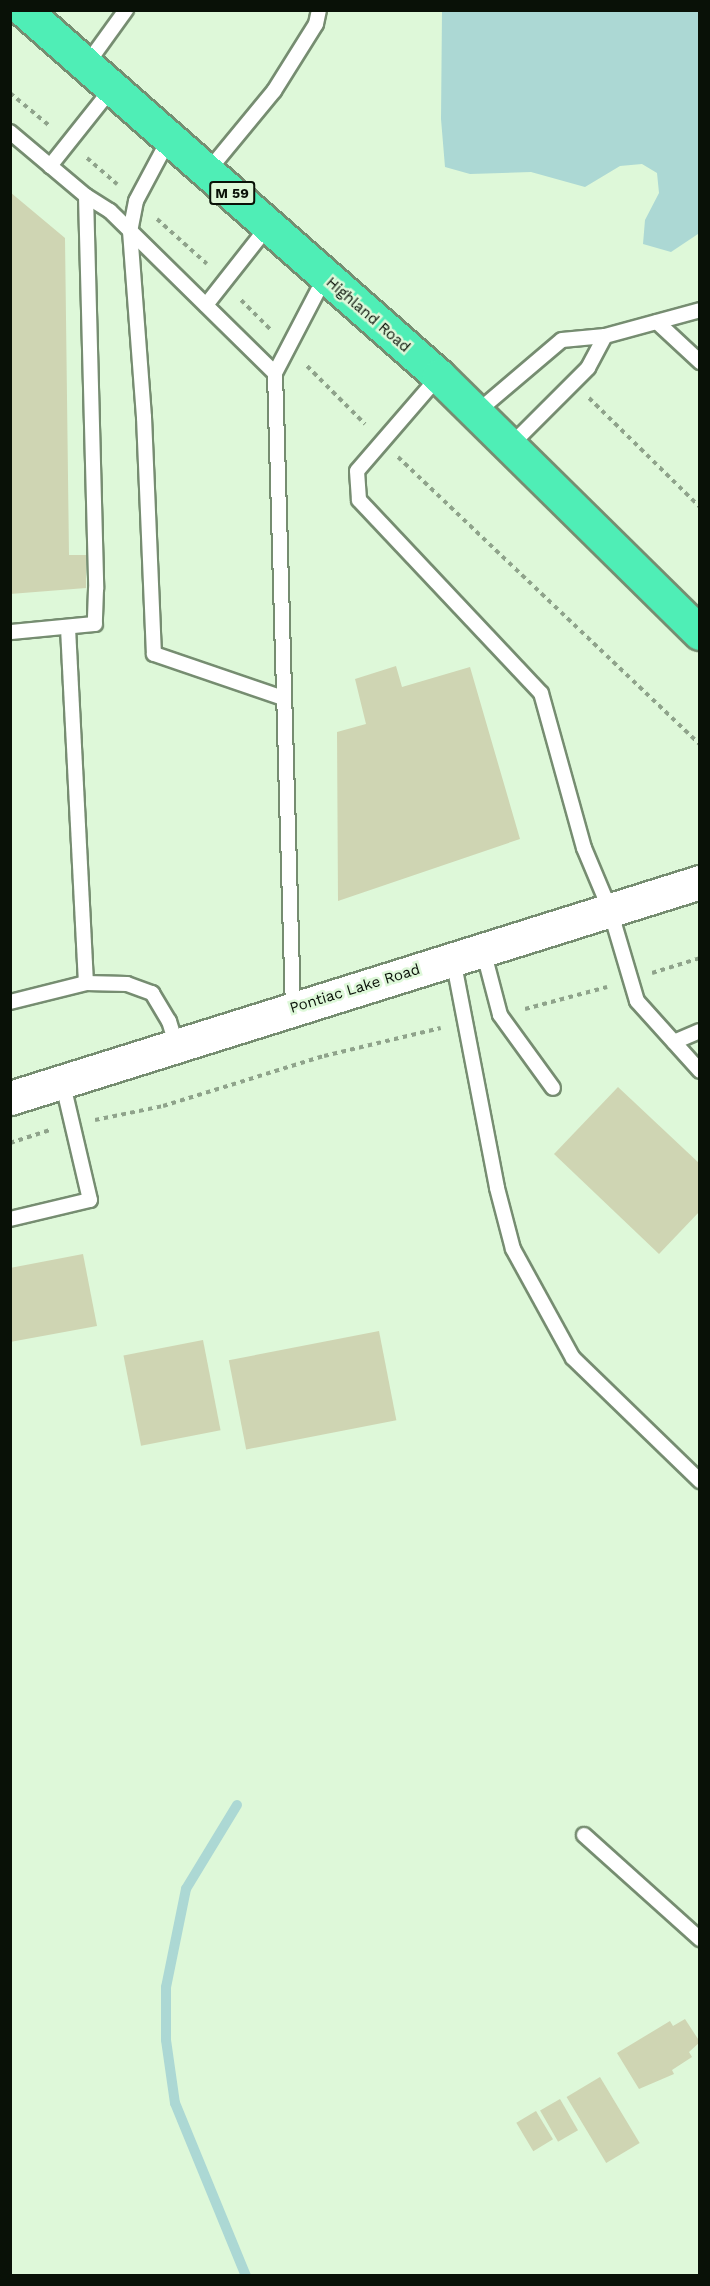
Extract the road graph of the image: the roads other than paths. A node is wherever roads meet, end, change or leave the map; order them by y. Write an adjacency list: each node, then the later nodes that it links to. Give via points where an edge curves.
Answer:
1 (24, 10): 4 (highway, Highland Road / M 59)
2 (126, 10): 4 (lane)
3 (320, 10): 9 (lane, via 316,24 274,91)
4 (87, 64): 5 (highway, Highland Road / M 59)
5 (113, 87): 7 (highway, Highland Road / M 59); 8 (lane)
6 (10, 132): 8 (lane)
7 (170, 137): 9 (highway, Highland Road / M 59); 12 (lane, via 136,201)
8 (50, 166): 10 (lane)
9 (208, 171): 11 (highway, Highland Road / M 59)
10 (86, 196): 12 (lane, via 110,211); 23 (lane, via 95,624)
11 (269, 225): 13 (highway, Highland Road / M 59); 14 (lane)
12 (130, 231): 14 (lane); 26 (lane, via 144,417 153,654)
13 (325, 277): 19 (lane, via 286,345); 20 (highway, Highland Road / M 59)
14 (206, 306): 19 (lane)
15 (699, 310): 16 (lane)
16 (657, 322): 17 (lane); 18 (lane)
17 (604, 336): 21 (lane, via 562,340); 22 (lane, via 588,368)
18 (699, 362)
19 (275, 373): 26 (lane)
20 (439, 376): 21 (highway, Highland Road / M 59); 28 (lane, via 357,471 359,500 541,693 584,848)
21 (477, 413): 22 (highway, Highland Road / M 59)
22 (510, 446): 25 (highway, Highland Road / M 59)
23 (68, 628): 24 (lane); 30 (lane)
24 (10, 632)
25 (699, 633)
26 (283, 698): 32 (lane)
27 (699, 882): 28 (street, Pontiac Lake Road)
28 (610, 910): 29 (street, Pontiac Lake Road); 34 (lane, via 637,1001)
29 (468, 955): 32 (street, Pontiac Lake Road); 38 (lane, via 500,1015); 41 (lane, via 467,1023 497,1188 513,1249 573,1358)
30 (86, 983): 31 (lane); 35 (lane, via 127,984 152,993 169,1022)
31 (10, 1002)
32 (293, 1009): 35 (street, Pontiac Lake Road)
33 (699, 1031): 34 (lane)
34 (674, 1042): 36 (lane)
35 (176, 1044): 37 (street, Pontiac Lake Road)
36 (699, 1071)
37 (62, 1080): 39 (street, Pontiac Lake Road); 40 (lane, via 90,1200)
38 (553, 1088)
39 (10, 1098)
40 (10, 1219)
41 (699, 1481)
42 (584, 1835): 43 (lane)
43 (699, 1939)

